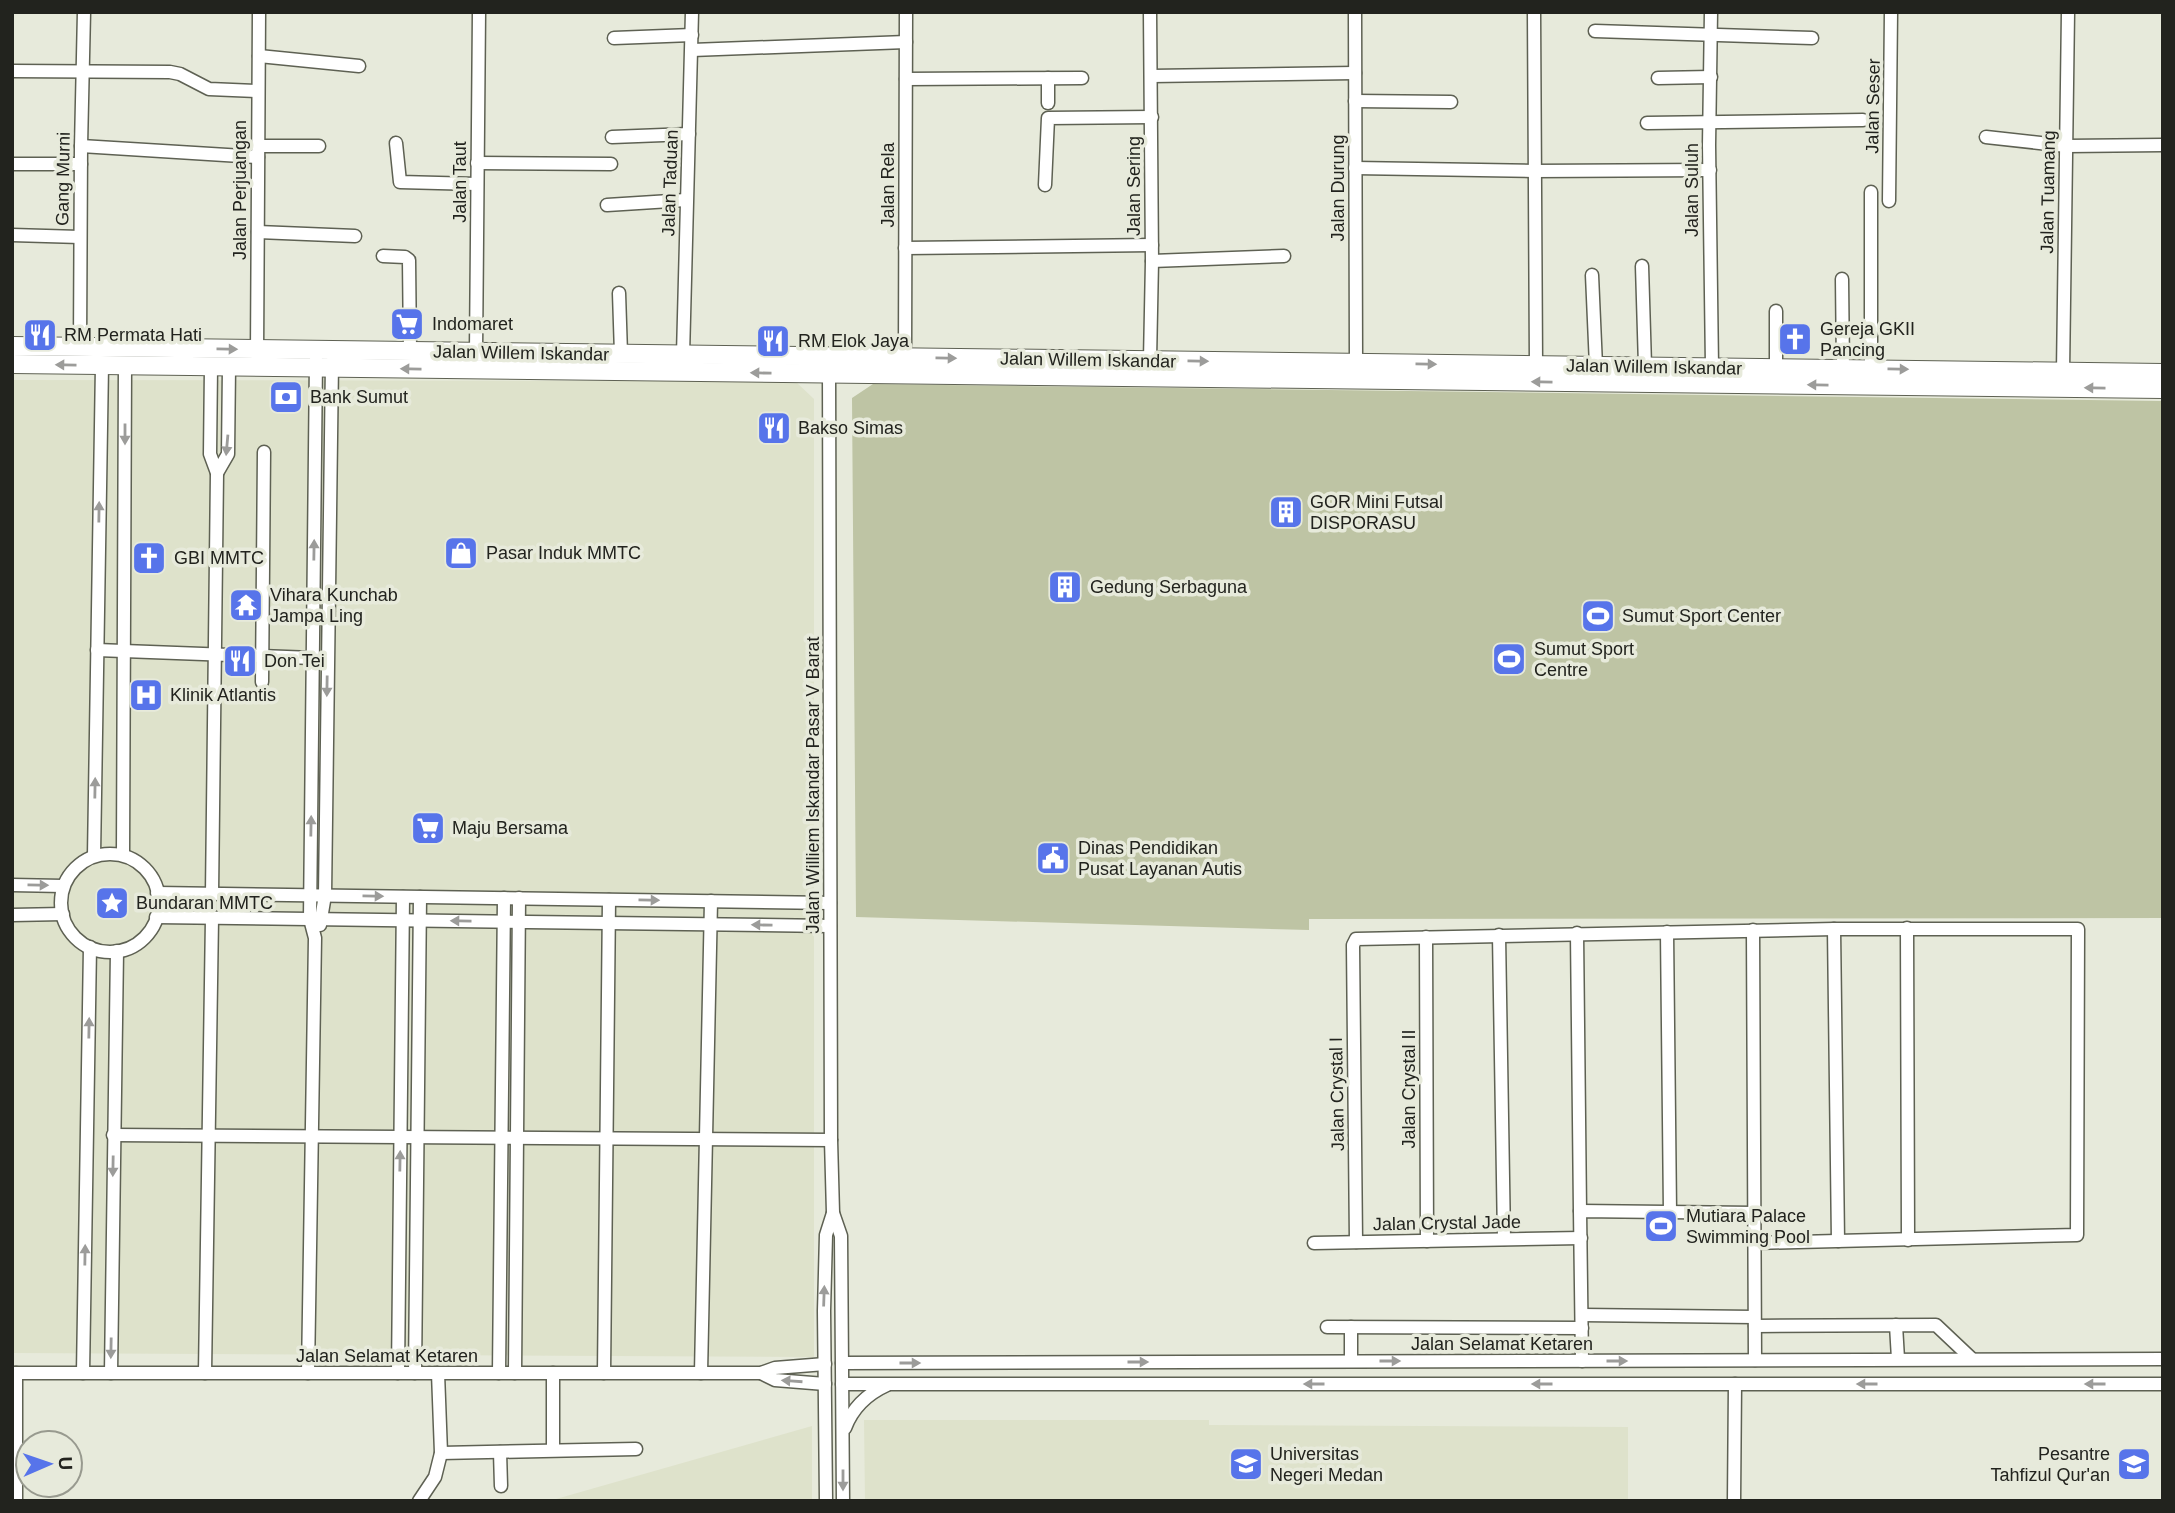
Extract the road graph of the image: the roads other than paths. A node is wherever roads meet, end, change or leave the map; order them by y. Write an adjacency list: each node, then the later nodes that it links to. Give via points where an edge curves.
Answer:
1 (84, 12): 21 (street, Gang Murni)
2 (259, 12): 19 (street, Jalan Perjuangan)
3 (479, 12): 47 (street, Jalan Taut)
4 (692, 12): 13 (street, Jalan Taduan)
5 (906, 12): 17 (street, Jalan Rela)
6 (1150, 12): 24 (street, Jalan Sering)
7 (1355, 12): 23 (street, Jalan Durung)
8 (1534, 12): 53 (street)
9 (1711, 12): 14 (street, Jalan Suluh)
10 (1891, 12): 58 (street, Jalan Seser)
11 (2068, 12): 45 (street, Jalan Tuamang)
12 (1595, 32): 14 (street)
13 (692, 35): 15 (street); 18 (street, Jalan Taduan)
14 (1711, 35): 16 (street); 25 (street, Jalan Suluh)
15 (614, 38)
16 (1812, 38)
17 (906, 42): 18 (street); 29 (street, Jalan Rela)
18 (692, 50): 38 (street, Jalan Taduan)
19 (259, 56): 20 (street); 30 (street, Jalan Perjuangan)
20 (359, 66)
21 (83, 70): 22 (street); 30 (street, via 170,72 209,89); 43 (street, Gang Murni)
22 (12, 71)
23 (1355, 74): 24 (street); 31 (street, Jalan Durung)
24 (1151, 76): 34 (street, Jalan Sering)
25 (1711, 77): 28 (street); 36 (street, Jalan Suluh)
26 (1048, 78): 27 (street); 29 (street); 33 (street)
27 (1082, 78)
28 (1658, 78)
29 (906, 79): 65 (street, Jalan Rela)
30 (258, 91): 46 (street, Jalan Perjuangan)
31 (1355, 101): 32 (street); 51 (street, Jalan Durung)
32 (1451, 102)
33 (1048, 103)
34 (1152, 117): 55 (street, via 1048,118); 64 (street, Jalan Sering)
35 (1863, 120): 36 (street)
36 (1710, 121): 37 (street); 52 (street, Jalan Suluh)
37 (1647, 123)
38 (689, 134): 39 (street); 57 (street, Jalan Taduan)
39 (612, 136)
40 (1986, 137): 45 (street)
41 (396, 143): 54 (street, via 402,183)
42 (2163, 145): 45 (street)
43 (81, 146): 46 (street); 49 (street, Gang Murni)
44 (319, 146): 46 (street)
45 (2067, 146): 98 (street, Jalan Tuamang)
46 (258, 151): 60 (street, Jalan Perjuangan)
47 (477, 163): 50 (street); 54 (street, Jalan Taut)
48 (12, 164): 49 (street)
49 (81, 164): 63 (street, Gang Murni)
50 (611, 164)
51 (1355, 168): 53 (street); 84 (street, Jalan Durung)
52 (1710, 170): 53 (street); 93 (street, Jalan Suluh)
53 (1534, 171): 88 (street)
54 (477, 184): 77 (street, Jalan Taut)
55 (1045, 185)
56 (1871, 192): 96 (street)
57 (686, 200): 59 (street); 79 (street, Jalan Taduan)
58 (1888, 201)
59 (607, 205)
60 (258, 232): 62 (street); 81 (street, Jalan Perjuangan)
61 (12, 234): 63 (street)
62 (355, 236)
63 (80, 237): 75 (street, Gang Murni)
64 (1152, 245): 65 (street); 68 (street, Jalan Sering)
65 (905, 248): 80 (street, Jalan Rela)
66 (383, 256): 76 (street, via 409,260)
67 (1284, 256): 68 (street)
68 (1152, 261): 83 (street, Jalan Sering)
69 (1643, 266): 91 (street)
70 (1592, 275): 90 (street)
71 (1842, 279): 95 (street)
72 (619, 293): 78 (street)
73 (1776, 311): 94 (street)
74 (12, 346): 75 (highway, Jalan Willem Iskandar)
75 (80, 347): 81 (highway, Jalan Willem Iskandar, one-way to 81)
76 (410, 351): 77 (highway, Jalan Willem Iskandar); 82 (highway, Jalan Willem Iskandar)
77 (477, 352): 78 (highway, Jalan Willem Iskandar)
78 (621, 354): 79 (highway, Jalan Willem Iskandar)
79 (683, 355): 87 (highway, Jalan Willem Iskandar)
80 (905, 357): 83 (highway, Jalan Willem Iskandar, one-way to 83); 87 (highway, Jalan Willem Iskandar)
81 (257, 358): 82 (highway, Jalan Willem Iskandar); 92 (highway, Jalan Willem Iskandar)
82 (324, 359): 87 (highway, Jalan Willem Iskandar, one-way to 82); 102 (street); 103 (street)
83 (1150, 360): 97 (highway, Jalan Willem Iskandar, one-way to 97)
84 (1356, 363): 88 (highway, Jalan Willem Iskandar, one-way to 88); 97 (highway, Jalan Willem Iskandar)
85 (12, 364): 86 (highway, Jalan Willem Iskandar, one-way to 85)
86 (102, 365): 89 (highway, Jalan Willem Iskandar); 104 (street, one-way to 86)
87 (829, 365): 97 (highway, Jalan Willem Iskandar); 126 (street, Jalan Williem Iskandar Pasar V Barat)
88 (1536, 365): 90 (highway, Jalan Willem Iskandar)
89 (125, 366): 92 (highway, Jalan Willem Iskandar); 105 (street, one-way to 105)
90 (1596, 366): 91 (highway, Jalan Willem Iskandar)
91 (1645, 366): 93 (highway, Jalan Willem Iskandar)
92 (220, 367): 108 (street, via 228,454 217,472)
93 (1712, 367): 94 (highway, Jalan Willem Iskandar)
94 (1776, 368): 95 (highway, Jalan Willem Iskandar)
95 (1843, 369): 96 (highway, Jalan Willem Iskandar)
96 (1871, 369): 98 (highway, Jalan Willem Iskandar, one-way to 98)
97 (1312, 371): 100 (highway, Jalan Willem Iskandar, one-way to 97)
98 (2063, 372): 99 (highway, Jalan Willem Iskandar)
99 (2163, 373)
100 (2163, 389)
101 (264, 452): 109 (street)
102 (330, 462): 103 (street); 119 (street, one-way to 119)
103 (315, 463): 110 (street, one-way to 103)
104 (99, 541): 105 (street); 106 (street)
105 (124, 541): 107 (street)
106 (97, 650): 107 (street); 113 (street, one-way to 106)
107 (124, 651): 108 (street); 112 (street)
108 (215, 655): 109 (street); 117 (street)
109 (263, 658): 110 (street); 111 (street)
110 (313, 658): 118 (street, one-way to 110)
111 (262, 682)
112 (123, 855): 113 (street); 116 (street, via 145,869)
113 (94, 856): 115 (street, via 75,869)
114 (12, 885): 115 (street, one-way to 115)
115 (63, 886): 127 (street)
116 (157, 893): 117 (street); 129 (street)
117 (212, 894): 118 (street)
118 (310, 895): 119 (street); 131 (street)
119 (324, 895): 120 (street, one-way to 120); 131 (street)
120 (403, 897): 121 (street); 132 (street)
121 (420, 897): 122 (street); 133 (street)
122 (504, 898): 123 (street); 134 (street)
123 (519, 898): 124 (street); 135 (street)
124 (609, 900): 125 (street, one-way to 125); 136 (street)
125 (711, 901): 126 (street); 137 (street)
126 (830, 903): 138 (street, Jalan Williem Iskandar Pasar V Barat)
127 (63, 914): 128 (street); 146 (street, via 73,934)
128 (12, 915)
129 (156, 917): 130 (street); 147 (street, via 143,939)
130 (212, 918): 131 (street); 157 (street)
131 (316, 919): 132 (street); 158 (street)
132 (402, 920): 133 (street); 148 (street)
133 (420, 920): 134 (street, one-way to 133); 149 (street)
134 (503, 922): 135 (street); 161 (street)
135 (519, 922): 136 (street); 162 (street)
136 (608, 923): 137 (street); 163 (street)
137 (710, 924): 138 (street, one-way to 137); 164 (street)
138 (830, 926): 165 (street, Jalan Williem Iskandar Pasar V Barat)
139 (1907, 928): 140 (street); 176 (street); 176 (street, via 2078,931 2078,1234)
140 (1834, 929): 141 (street); 178 (street)
141 (1753, 930): 142 (street); 171 (street)
142 (1667, 932): 143 (street); 169 (street)
143 (1577, 933): 144 (street); 168 (street)
144 (1499, 935): 145 (street); 175 (street)
145 (1426, 937): 177 (street, Jalan Crystal II); 179 (street, Jalan Crystal I, via 1360,938 1353,945)
146 (90, 947): 147 (street); 203 (street, one-way to 146)
147 (117, 951): 156 (street)
148 (402, 974): 149 (street); 150 (street)
149 (419, 974): 151 (street)
150 (402, 1018): 151 (street); 152 (street)
151 (419, 1018): 153 (street)
152 (401, 1052): 153 (street); 154 (street)
153 (419, 1052): 155 (street)
154 (401, 1084): 155 (street); 159 (street)
155 (418, 1084): 160 (street)
156 (113, 1135): 157 (street); 204 (street, one-way to 204)
157 (208, 1135): 158 (street); 205 (street)
158 (312, 1136): 159 (street); 206 (street)
159 (400, 1137): 160 (street); 166 (street, one-way to 159)
160 (418, 1137): 161 (street); 167 (street)
161 (501, 1137): 162 (street); 210 (street)
162 (517, 1138): 163 (street); 211 (street)
163 (606, 1138): 164 (street); 213 (street)
164 (706, 1139): 165 (street); 215 (street)
165 (831, 1140): 170 (street, Jalan Williem Iskandar Pasar V Barat)
166 (400, 1194): 167 (street); 172 (street)
167 (417, 1194): 173 (street)
168 (1580, 1211): 169 (street); 174 (street)
169 (1670, 1212): 171 (street)
170 (833, 1213): 199 (street, Jalan Williem Iskandar Pasar V Barat, via 841,1236); 201 (street, Jalan Williem Iskandar Pasar V Barat, one-way to 170, via 826,1235)
171 (1754, 1213): 181 (street)
172 (399, 1227): 173 (street); 182 (street)
173 (417, 1227): 183 (street)
174 (1581, 1238): 175 (street, Jalan Crystal Jade); 186 (street)
175 (1504, 1240): 177 (street, Jalan Crystal Jade)
176 (1908, 1240): 178 (street)
177 (1427, 1241): 179 (street, Jalan Crystal Jade)
178 (1838, 1241): 181 (street)
179 (1356, 1242): 180 (street, Jalan Crystal Jade)
180 (1314, 1243)
181 (1754, 1243): 187 (street)
182 (399, 1262): 183 (street); 184 (street)
183 (416, 1262): 185 (street)
184 (399, 1303): 185 (street); 207 (street)
185 (416, 1303): 208 (street)
186 (1582, 1322): 187 (street); 190 (street); 197 (street)
187 (1755, 1322): 188 (street); 195 (street)
188 (1896, 1325): 191 (street); 192 (street, via 1937,1325)
189 (1327, 1327): 190 (street)
190 (1351, 1327): 198 (street)
191 (1898, 1359): 192 (street, Jalan Selamat Ketaren); 195 (street, Jalan Selamat Ketaren)
192 (1972, 1359): 193 (street, Jalan Selamat Ketaren)
193 (2032, 1359): 194 (street, Jalan Selamat Ketaren); 222 (street)
194 (2163, 1359)
195 (1755, 1360): 197 (street, Jalan Selamat Ketaren, one-way to 195)
196 (1416, 1361): 197 (street, Jalan Selamat Ketaren); 198 (street, Jalan Selamat Ketaren, one-way to 196); 220 (street)
197 (1582, 1361)
198 (1351, 1362): 200 (street, Jalan Selamat Ketaren, one-way to 198)
199 (842, 1363): 200 (street, Jalan Selamat Ketaren, one-way to 200); 217 (street, Jalan Williem Iskandar Pasar V Barat)
200 (1055, 1363): 219 (street)
201 (825, 1364): 214 (street, Jalan Selamat Ketaren); 216 (street, Jalan Williem Iskandar Pasar V Barat)
202 (14, 1373): 203 (street, Jalan Selamat Ketaren); 230 (street)
203 (83, 1373): 204 (street, Jalan Selamat Ketaren)
204 (111, 1373): 205 (street, Jalan Selamat Ketaren)
205 (205, 1373): 206 (street, Jalan Selamat Ketaren)
206 (308, 1373): 207 (street, Jalan Selamat Ketaren)
207 (398, 1373): 208 (street, Jalan Selamat Ketaren)
208 (415, 1373): 209 (street, Jalan Selamat Ketaren)
209 (438, 1373): 210 (street, Jalan Selamat Ketaren); 228 (street)
210 (499, 1373): 211 (street, Jalan Selamat Ketaren)
211 (515, 1373): 212 (street, Jalan Selamat Ketaren)
212 (553, 1373): 213 (street, Jalan Selamat Ketaren); 226 (street)
213 (604, 1373): 215 (street, Jalan Selamat Ketaren)
214 (761, 1373): 215 (street, Jalan Selamat Ketaren); 216 (street, Jalan Selamat Ketaren, one-way to 214, via 775,1380)
215 (701, 1374)
216 (825, 1384): 232 (street, Jalan Williem Iskandar Pasar V Barat)
217 (842, 1384): 218 (street); 224 (street, Jalan Williem Iskandar Pasar V Barat)
218 (891, 1384): 219 (street); 224 (street, via 866,1397)
219 (1056, 1384): 220 (street, one-way to 219)
220 (1415, 1384): 221 (street, one-way to 220)
221 (1735, 1384): 222 (street, one-way to 221); 234 (street)
222 (2032, 1384): 223 (street, one-way to 222)
223 (2163, 1384)
224 (843, 1433): 233 (street, Jalan Williem Iskandar Pasar V Barat, one-way to 233)
225 (636, 1449): 226 (street)
226 (553, 1450): 227 (street)
227 (500, 1452): 228 (street); 229 (street)
228 (441, 1453): 231 (street, via 435,1477)
229 (501, 1486)
230 (16, 1501)
231 (419, 1501)
232 (826, 1501)
233 (843, 1501)
234 (1734, 1501)

